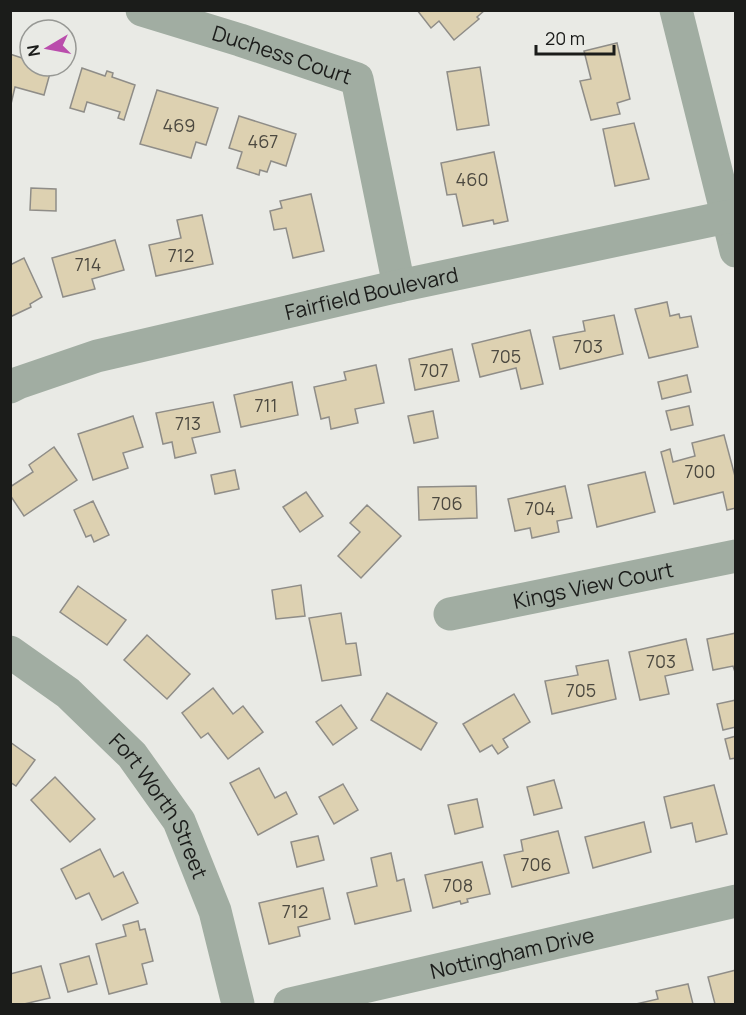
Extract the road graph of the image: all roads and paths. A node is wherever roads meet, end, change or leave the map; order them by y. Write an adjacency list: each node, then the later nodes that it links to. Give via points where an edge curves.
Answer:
1 (142, 10): 5 (street, Duchess Court, via 357,79)
2 (676, 10): 3 (street)
3 (731, 216): 4 (street); 5 (street, Fairfield Boulevard)
4 (735, 251)
5 (399, 286): 6 (street, Fairfield Boulevard, via 97,356)
6 (10, 387)
7 (735, 555): 8 (street, Kings View Court)
8 (450, 614)
9 (10, 651): 11 (street, Fort Worth Street, via 68,693 132,755 179,821 215,911)
10 (735, 901): 12 (street, Nottingham Drive)
11 (238, 1005)
12 (290, 1005)

